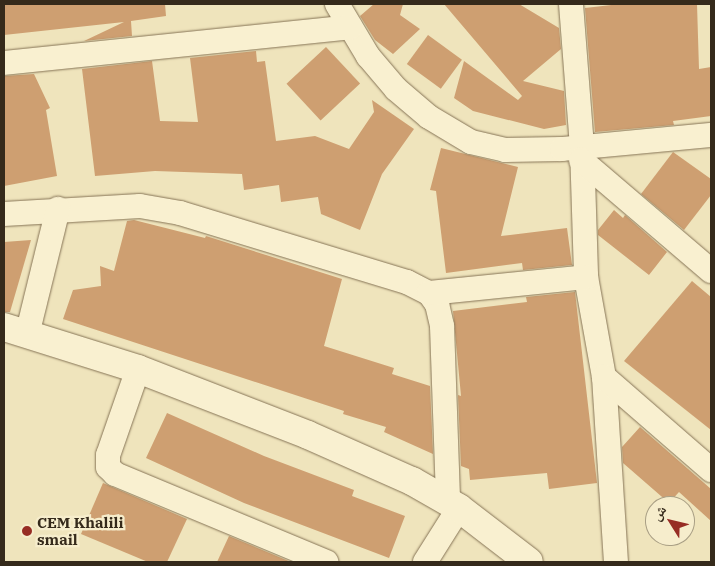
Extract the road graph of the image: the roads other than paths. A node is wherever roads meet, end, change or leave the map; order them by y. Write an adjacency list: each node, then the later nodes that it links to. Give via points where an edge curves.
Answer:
1 (337, 4): 3 (street)
2 (571, 4): 6 (street)
3 (350, 27): 4 (street); 6 (street, via 368,56 396,89 429,116 471,142 505,150)
4 (4, 63)
5 (711, 135): 6 (street)
6 (582, 154): 9 (street); 10 (street)
7 (58, 210): 8 (street); 11 (street, via 140,206 180,213 407,282); 12 (street)
8 (4, 214)
9 (711, 271)
10 (586, 278): 11 (street); 14 (street)
11 (429, 293): 16 (street, via 437,304 442,326)
12 (16, 331): 13 (main road)
13 (138, 369): 16 (main road, via 308,435); 17 (street, via 108,455 108,467 115,474)
14 (604, 377): 15 (street); 20 (street)
15 (711, 470)
16 (453, 504): 18 (street); 19 (main road)
17 (326, 562)
18 (425, 562)
19 (529, 562)
20 (616, 562)

